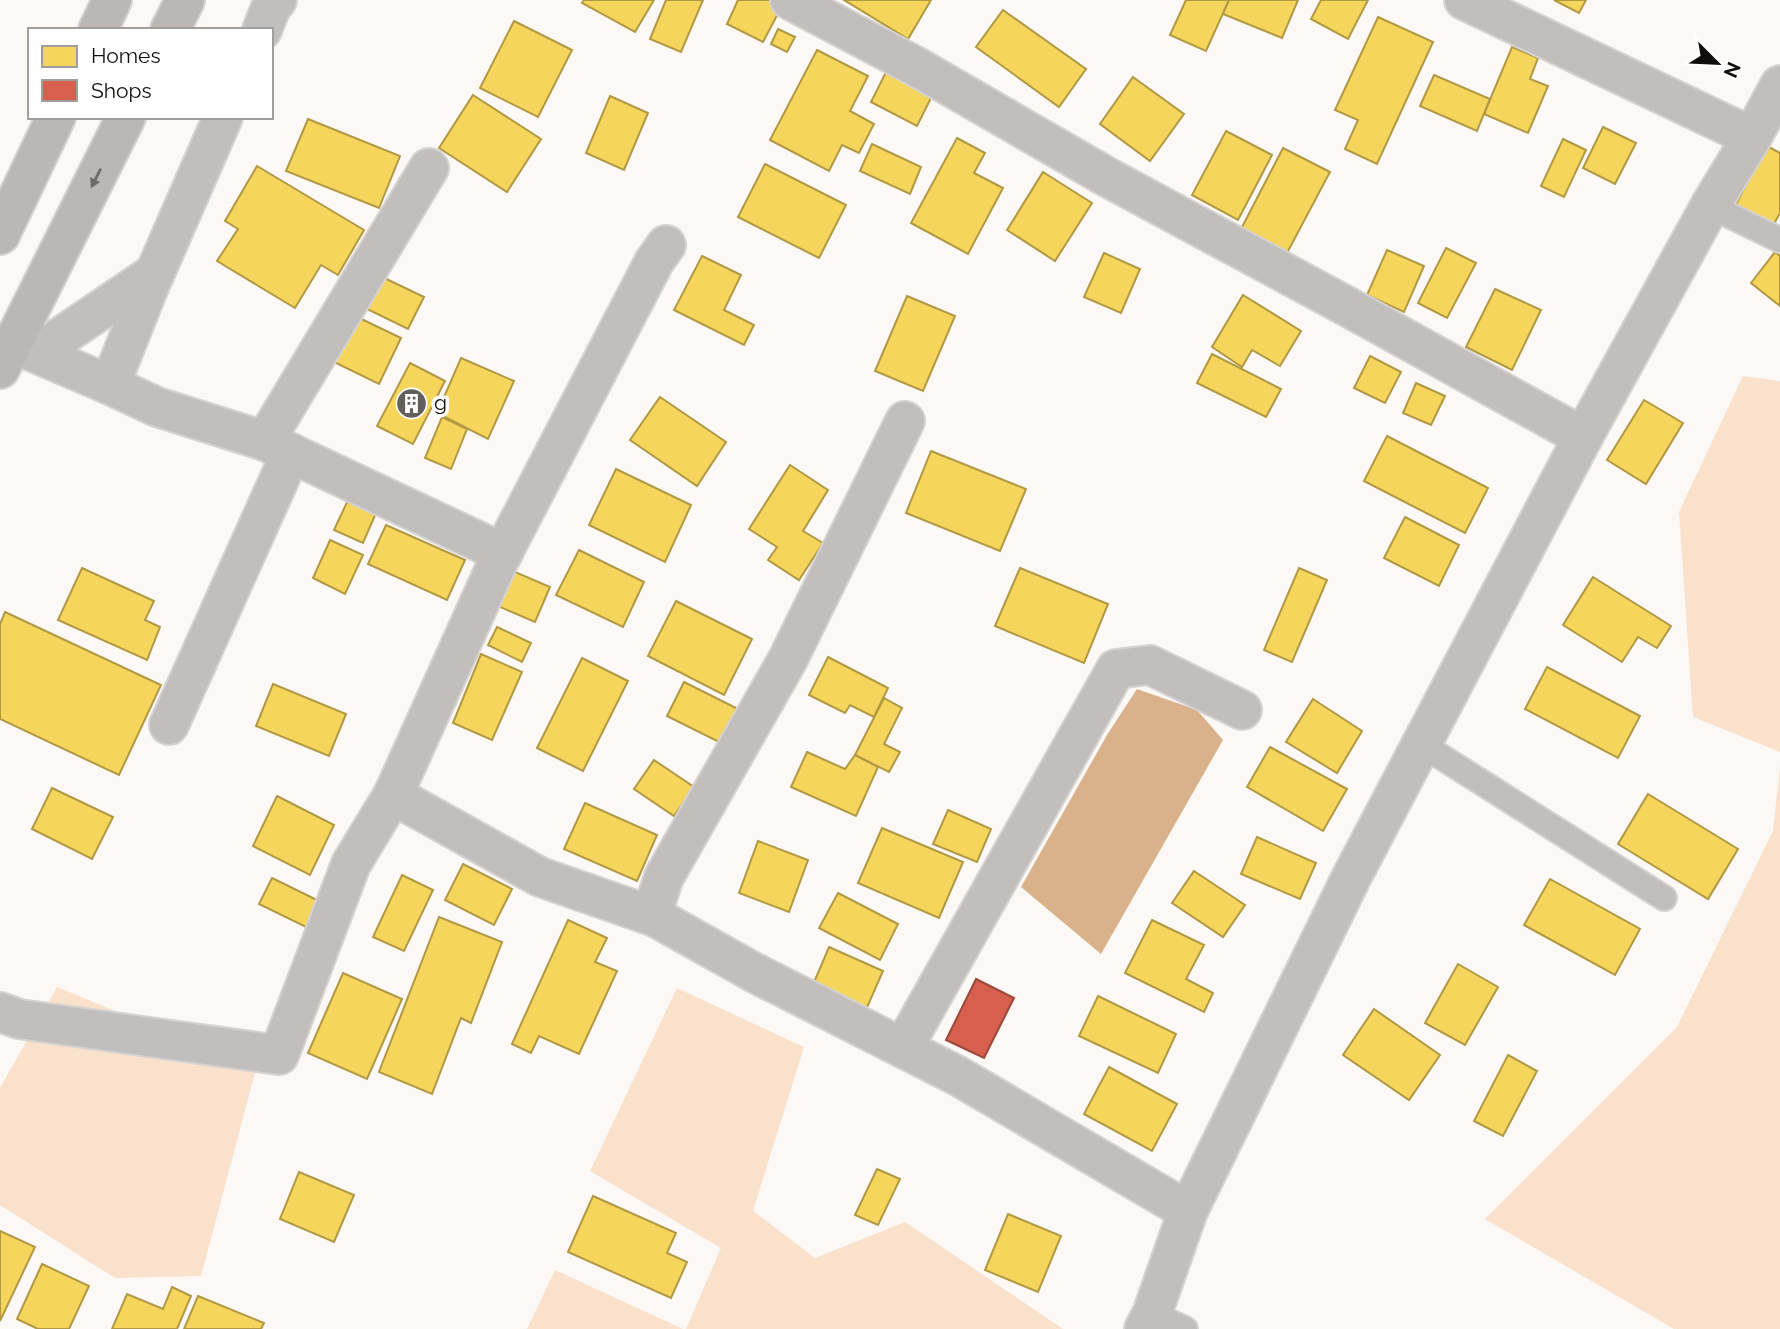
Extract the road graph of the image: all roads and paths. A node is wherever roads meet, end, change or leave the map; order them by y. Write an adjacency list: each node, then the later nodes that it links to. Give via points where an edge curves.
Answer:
1 (112, 0): 6 (main road)
2 (185, 0): 7 (main road)
3 (277, 0): 8 (street)
4 (790, 0): 23 (street)
5 (1464, 0): 13 (street)
6 (99, 28)
7 (171, 28)
8 (263, 28)
9 (1780, 85): 13 (street)
10 (55, 119): 16 (main road)
11 (125, 119): 20 (main road, one-way to 20)
12 (222, 119): 19 (street)
13 (1752, 138): 15 (street)
14 (429, 168): 24 (street)
15 (1710, 206): 17 (lane); 23 (street)
16 (0, 235)
17 (1780, 240)
18 (666, 245): 25 (street)
19 (155, 273): 20 (street); 21 (street)
20 (17, 355): 21 (street)
21 (110, 385): 24 (street, via 157,407)
22 (905, 421): 31 (street, via 788,659 664,877)
23 (1583, 437): 28 (street)
24 (278, 447): 25 (street); 27 (street)
25 (503, 553): 29 (street)
26 (1242, 710): 33 (street, via 1150,665 1116,669)
27 (169, 724)
28 (1421, 744): 30 (lane); 34 (street)
29 (393, 795): 31 (street, via 540,877); 32 (street, via 351,864 279,1055 19,1019)
30 (1664, 898)
31 (655, 917): 33 (street)
32 (0, 1012)
33 (903, 1048): 34 (street)
34 (1188, 1211): 35 (street)
35 (1160, 1324)

